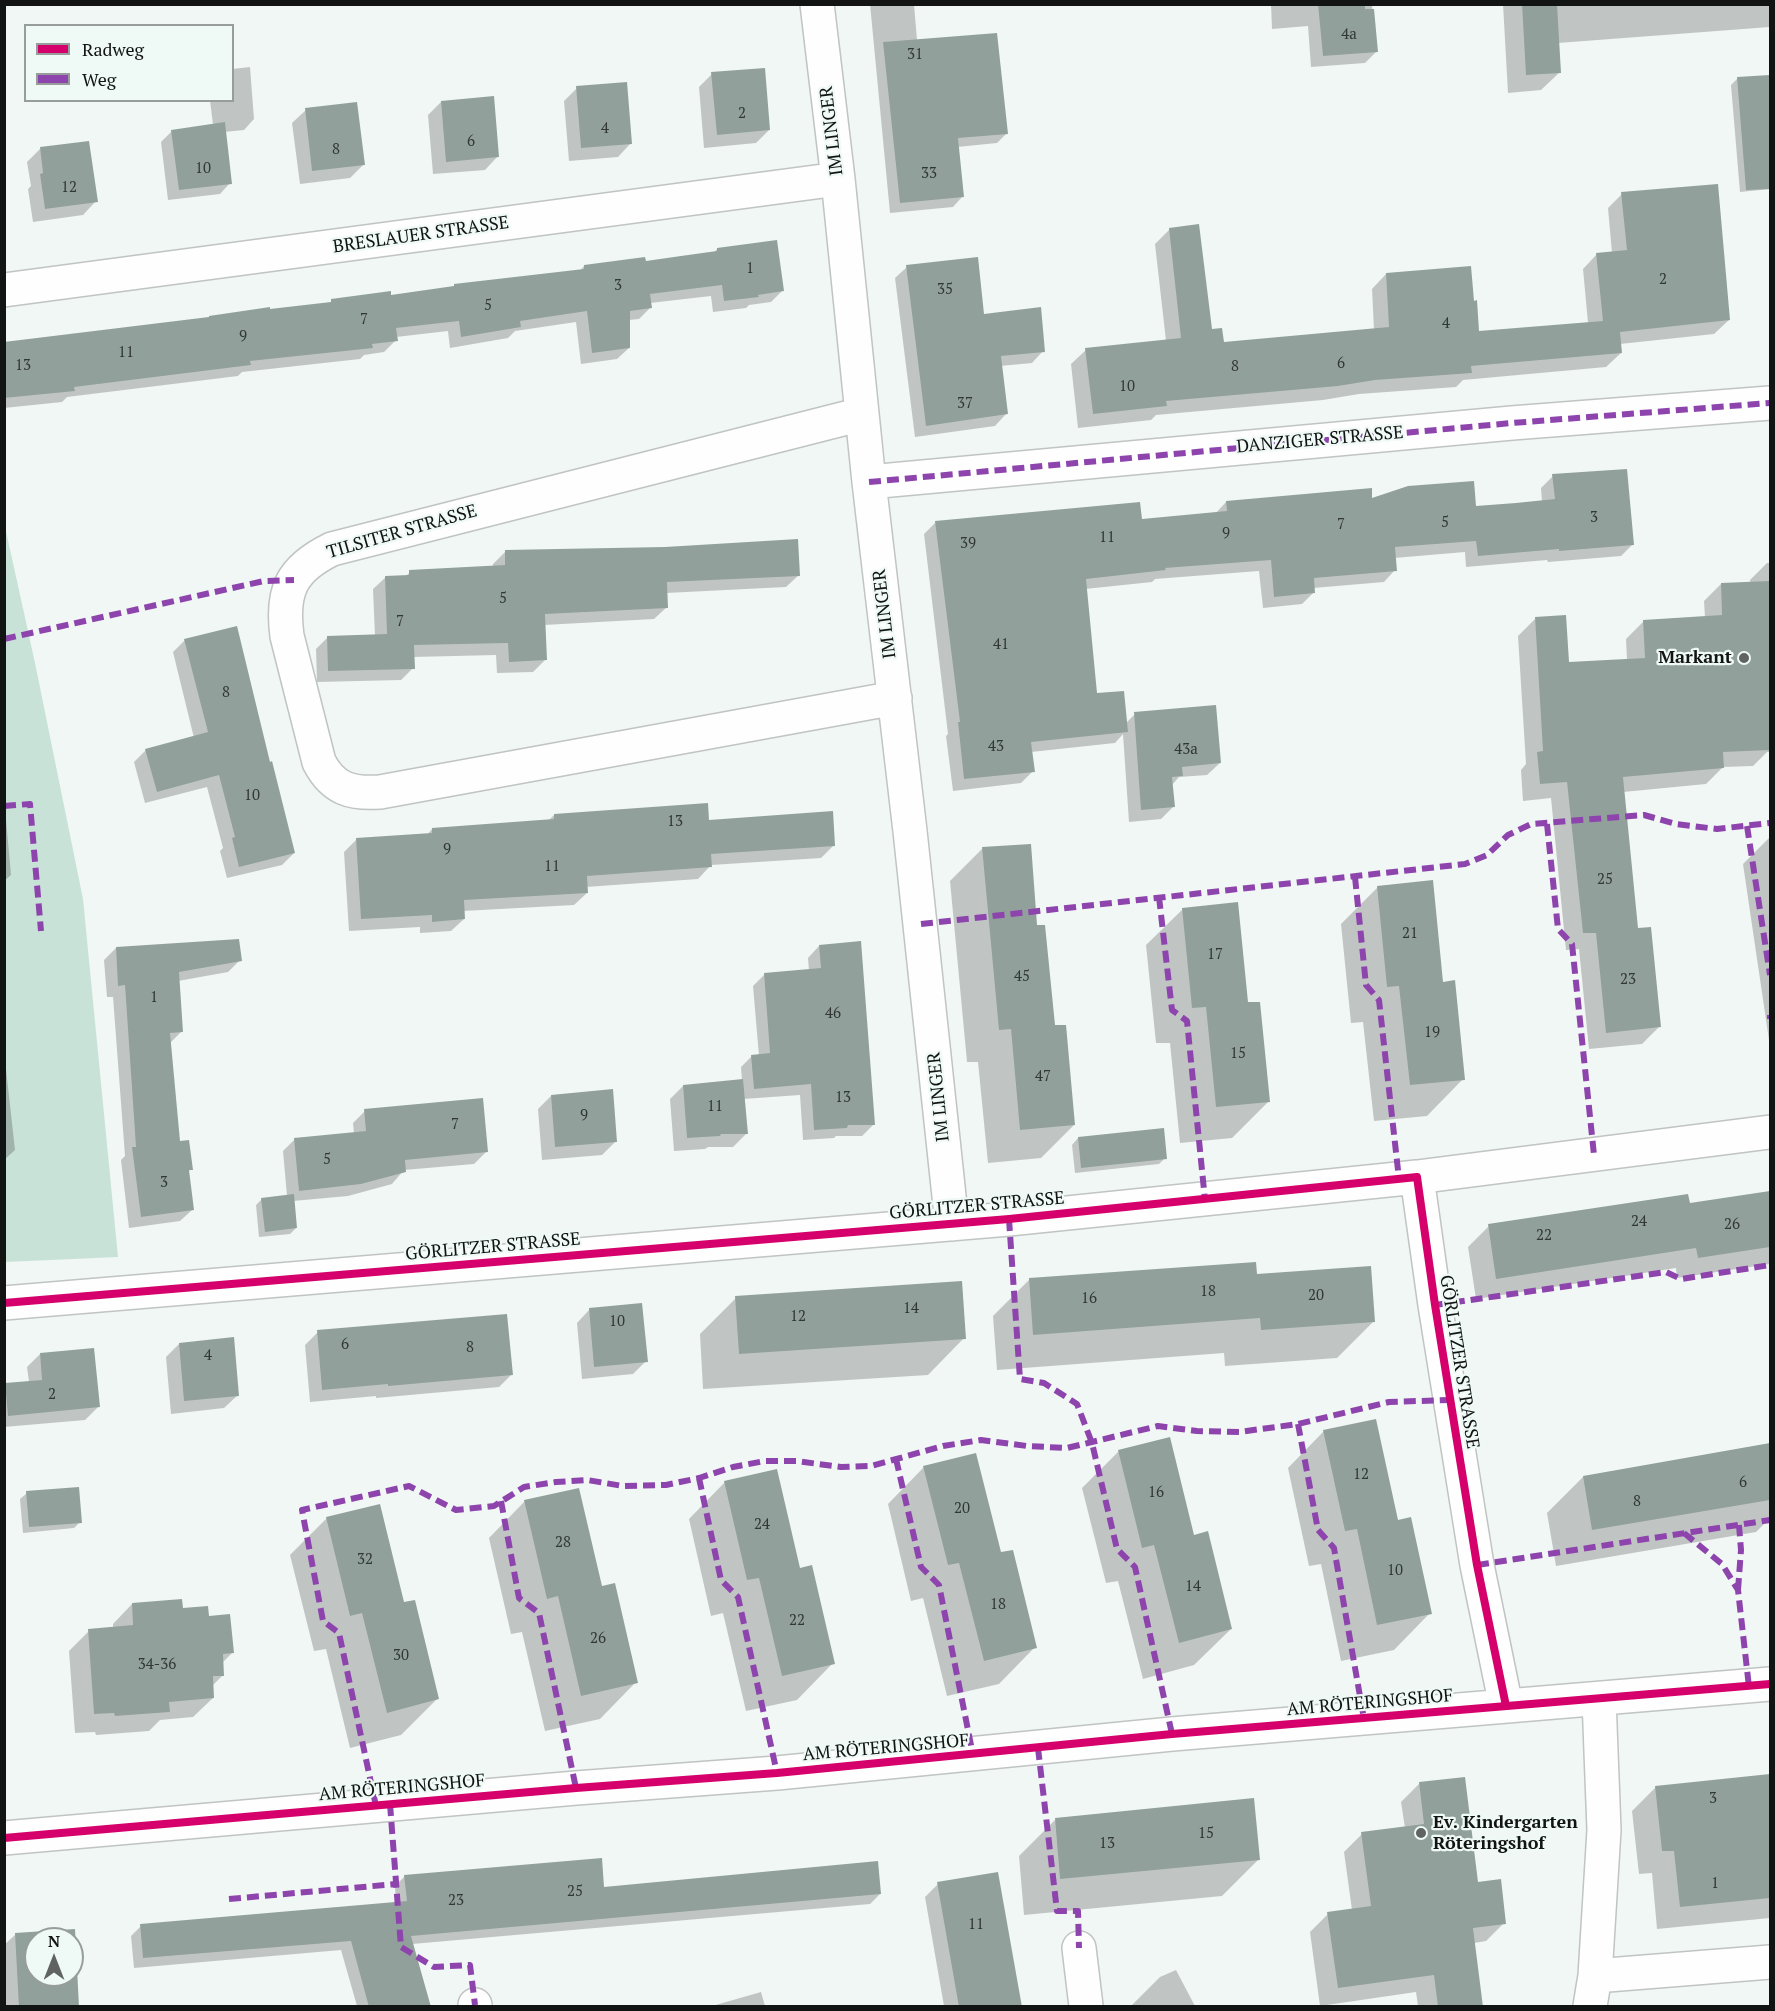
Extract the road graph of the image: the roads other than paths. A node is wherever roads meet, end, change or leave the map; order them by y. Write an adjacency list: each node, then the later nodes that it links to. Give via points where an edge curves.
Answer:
1 (817, 4): 2 (street, IM LINGER)
2 (838, 180): 3 (street, BRESLAUER STRASSE); 5 (street, IM LINGER)
3 (4, 290)
4 (1770, 403): 6 (street, DANZIGER STRASSE)
5 (862, 414): 6 (street, IM LINGER); 7 (street, TILSITER STRASSE, via 333,549 303,567 294,580 285,621 319,762 338,785 357,792 380,792)
6 (869, 482): 7 (street, IM LINGER)
7 (895, 698): 10 (street, IM LINGER)
8 (1770, 1132): 9 (street, GÖRLITZER STRASSE)
9 (1417, 1177): 10 (street, GÖRLITZER STRASSE); 14 (street, GÖRLITZER STRASSE, via 1477,1565)
10 (952, 1224): 11 (street, GÖRLITZER STRASSE)
11 (4, 1303)
12 (1770, 1684): 13 (street, AM RÖTERINGSHOF)
13 (1599, 1699): 14 (street, AM RÖTERINGSHOF); 18 (street, via 1605,1830)
14 (1506, 1706): 15 (street, AM RÖTERINGSHOF, via 769,1774)
15 (4, 1838)
16 (1079, 1948): 19 (street)
17 (1770, 1962): 18 (street)
18 (1593, 1991)
19 (1086, 2007)

